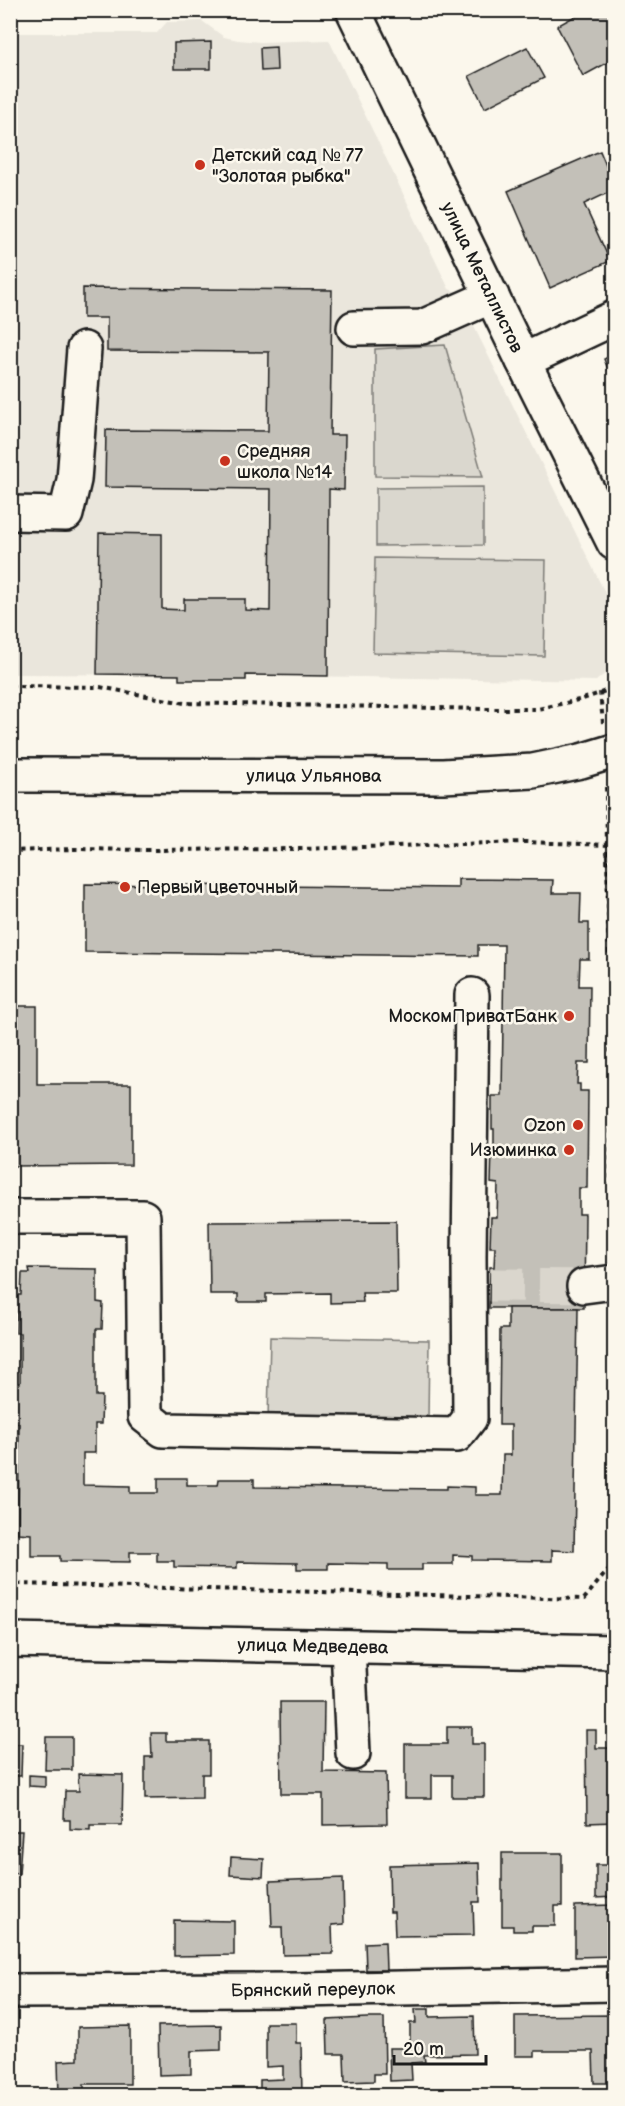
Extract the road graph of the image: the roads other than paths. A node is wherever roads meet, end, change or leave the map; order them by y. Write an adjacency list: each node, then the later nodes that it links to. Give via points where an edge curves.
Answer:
1 (353, 10): 2 (street, улица Металлистов)
2 (492, 296): 4 (street, via 422,327); 6 (street, улица Металлистов)
3 (615, 318): 6 (street)
4 (354, 328)
5 (84, 349): 7 (street, via 74,480 66,514)
6 (523, 361): 8 (street, улица Металлистов)
7 (10, 513)
8 (615, 543)
9 (615, 751): 10 (street, улица Ульянова, via 532,771 443,776)
10 (10, 775)
11 (472, 995): 12 (street, via 479,1285 470,1418 457,1435 163,1430 145,1416 143,1217)
12 (10, 1217)
13 (10, 1640): 14 (street, улица Медведева)
14 (348, 1647): 15 (street, улица Медведева); 16 (street)
15 (615, 1652)
16 (353, 1753)
17 (615, 1984): 18 (street, Брянский переулок)
18 (10, 1991)

